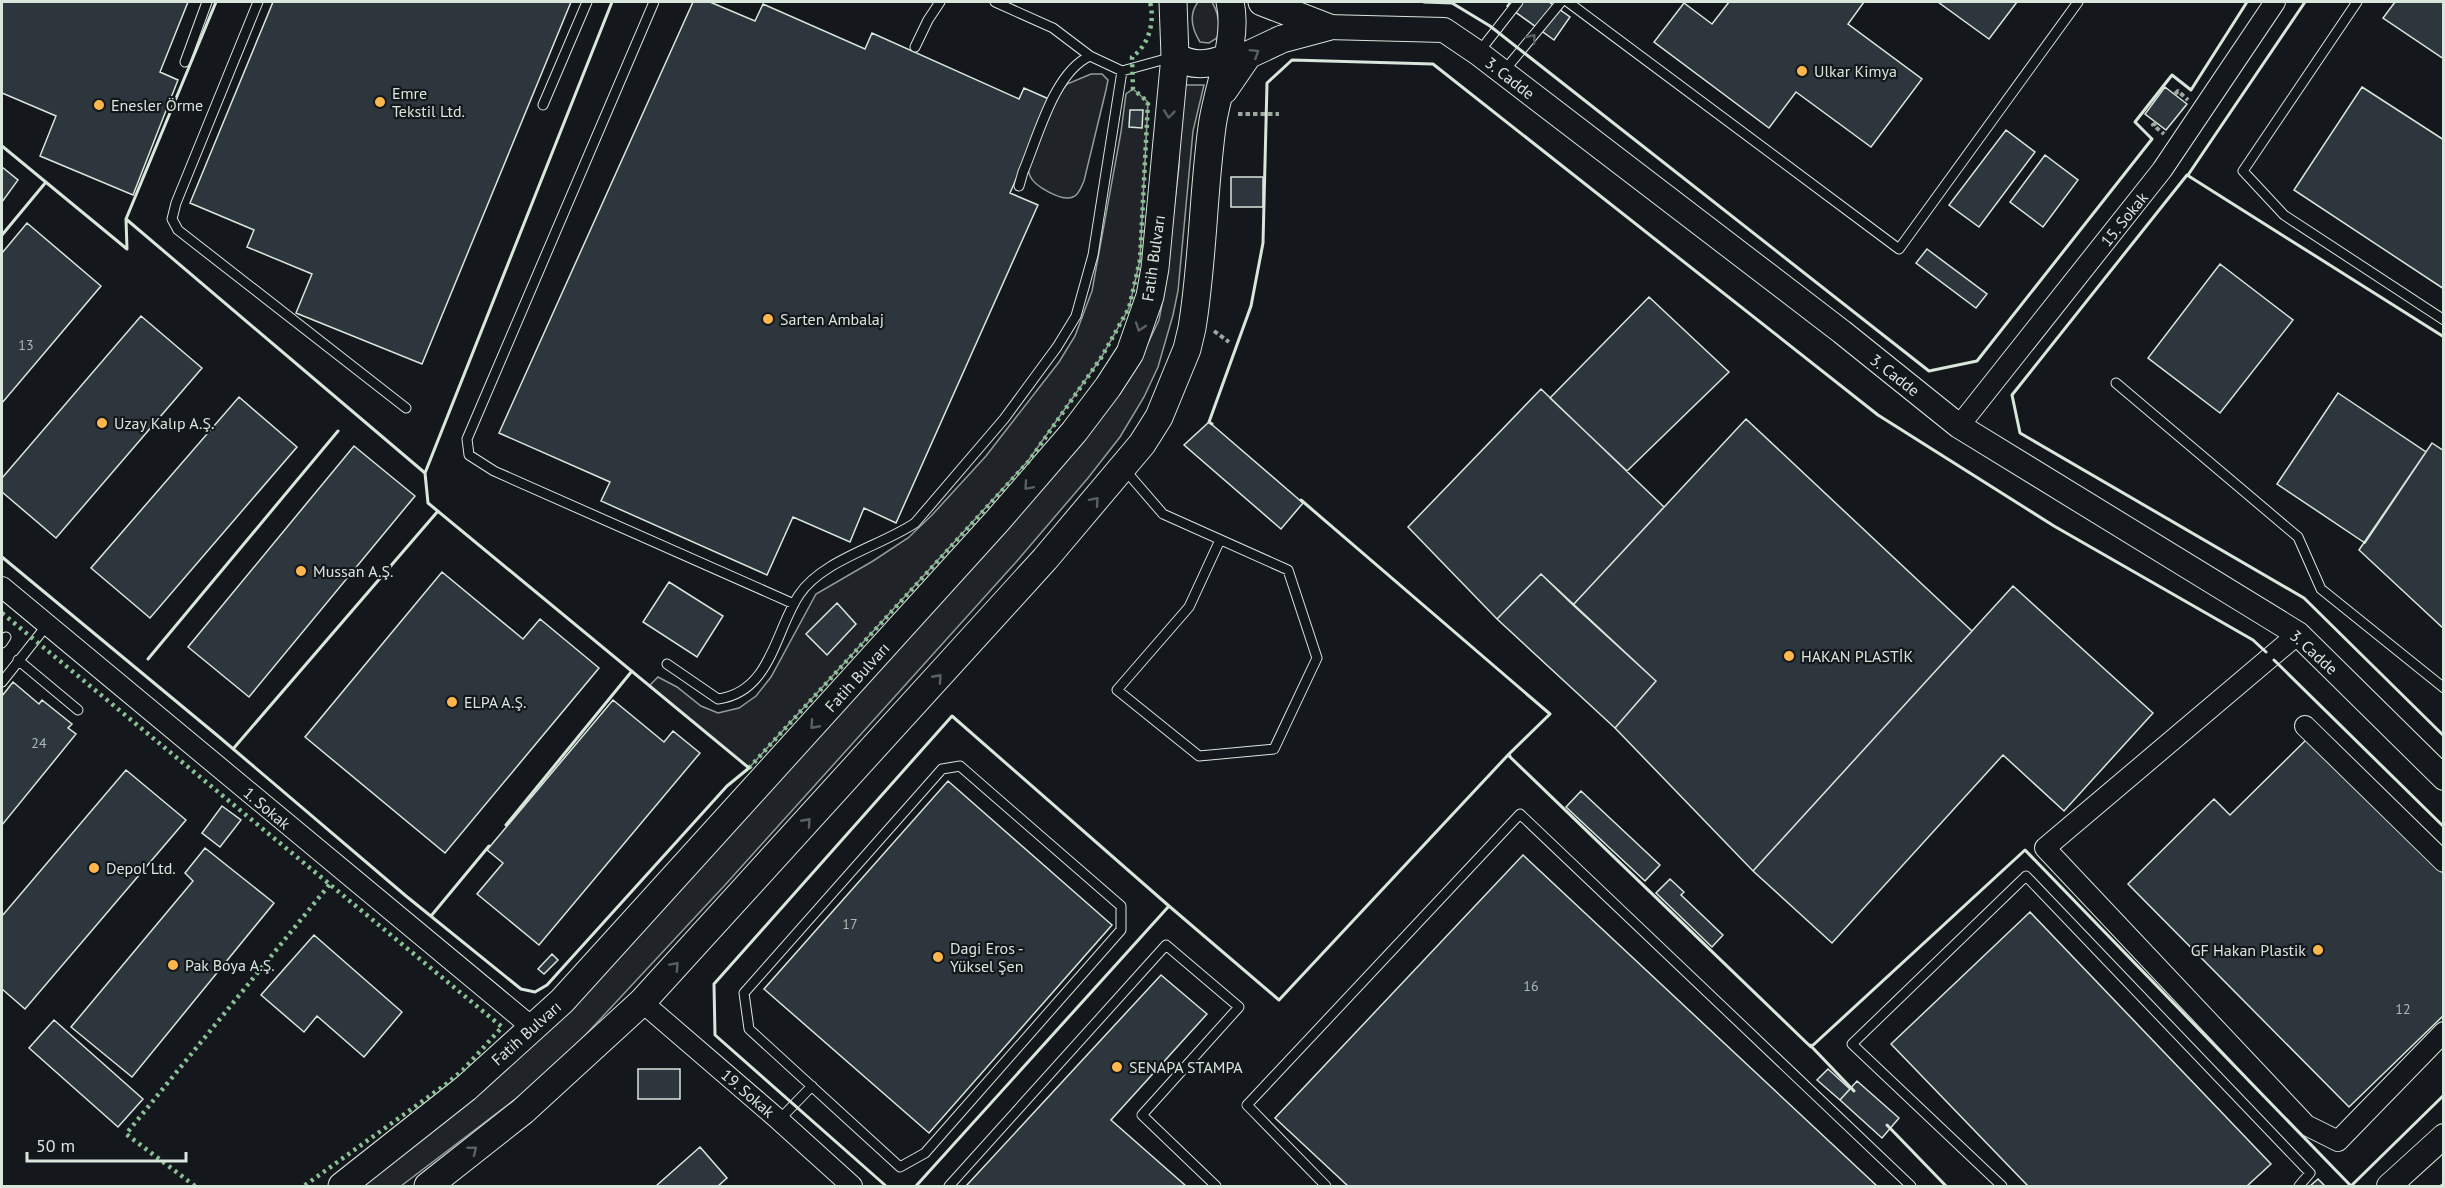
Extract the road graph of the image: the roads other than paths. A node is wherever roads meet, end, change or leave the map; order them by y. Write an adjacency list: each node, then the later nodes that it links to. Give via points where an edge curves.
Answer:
1 (207, 2): 22 (lane)
2 (258, 2): 30 (lane, via 172,219 178,230)
3 (586, 2): 25 (lane)
4 (654, 2): 35 (lane, via 467,439 469,455 494,471)
5 (940, 2): 17 (lane)
6 (995, 2): 19 (lane, via 1053,28)
7 (1173, 2): 20 (main road, Fatih Bulvarı)
8 (1230, 2): 21 (main road, via 1231,38)
9 (1262, 2): 16 (main road)
10 (1518, 2): 18 (lane)
11 (1561, 2): 24 (lane, one-way to 11)
12 (1568, 2): 13 (lane, via 1899,249)
13 (2078, 2)
14 (2275, 2): 31 (street, 15. Sokak, via 2162,170)
15 (2357, 2): 28 (lane, via 2243,171 2284,215)
16 (1327, 27): 18 (street, 3. Cadde, via 1444,30); 26 (main road, one-way to 16, via 1248,55 1282,39)
17 (915, 47)
18 (1478, 53): 24 (street, 3. Cadde)
19 (1090, 56): 23 (lane); 27 (lane, via 1069,70 1059,85)
20 (1175, 56): 21 (main road, via 1185,63 1208,65); 23 (lane); 47 (main road, Fatih Bulvarı, one-way to 47, via 1150,296 1130,353 1108,387 998,520 735,812)
21 (1226, 58): 26 (main road)
22 (185, 62)
23 (1122, 71): 35 (lane, via 1085,291 1058,347 915,523 809,582)
24 (1502, 73): 31 (street, 3. Cadde)
25 (543, 105)
26 (1227, 106): 32 (main road, via 1212,123 1196,307 1187,349 1159,417)
27 (1019, 186)
28 (2444, 320)
29 (2116, 383): 41 (lane, via 2298,537 2321,589)
30 (406, 408)
31 (1959, 426): 37 (street, 3. Cadde)
32 (1124, 468): 33 (lane, via 1163,514); 46 (main road, one-way to 32)
33 (1220, 540): 33 (lane, via 1288,570 1317,658 1274,749 1199,756 1117,690 1189,607)
34 (2, 587): 36 (street, 1. Sokak)
35 (794, 604): 39 (lane, via 774,653 745,689 730,697 718,699)
36 (47, 625): 38 (lane); 47 (street, 1. Sokak)
37 (2298, 634): 44 (street, 3. Cadde); 48 (street, via 2046,848 2306,1125 2338,1141)
38 (18, 660): 40 (lane); 42 (lane)
39 (667, 664)
40 (2, 682)
41 (2444, 688)
42 (78, 710)
43 (2305, 726): 45 (street)
44 (2444, 778)
45 (2444, 862)
46 (642, 1002): 50 (street, 19. Sokak); 53 (main road, one-way to 46, via 523,1111)
47 (532, 1028): 52 (main road, Fatih Bulvarı, via 466,1088)
48 (2444, 1032)
49 (812, 1086): 49 (lane, via 900,1167 924,1153 1121,930 1120,906 960,766 942,770 744,993 749,1029); 50 (lane)
50 (779, 1120): 54 (street, 19. Sokak)
51 (2444, 1136): 61 (street)
52 (342, 1186)
53 (428, 1186)
54 (852, 1186)
55 (949, 1186): 56 (lane, via 1166,945 1239,1006 1142,1115)
56 (1216, 1186)
57 (1326, 1186): 58 (lane, via 1247,1105 1520,814)
58 (1911, 1186)
59 (2002, 1186): 60 (lane, via 1852,1044 2026,876 2310,1173)
60 (2299, 1186)
61 (2389, 1186)

